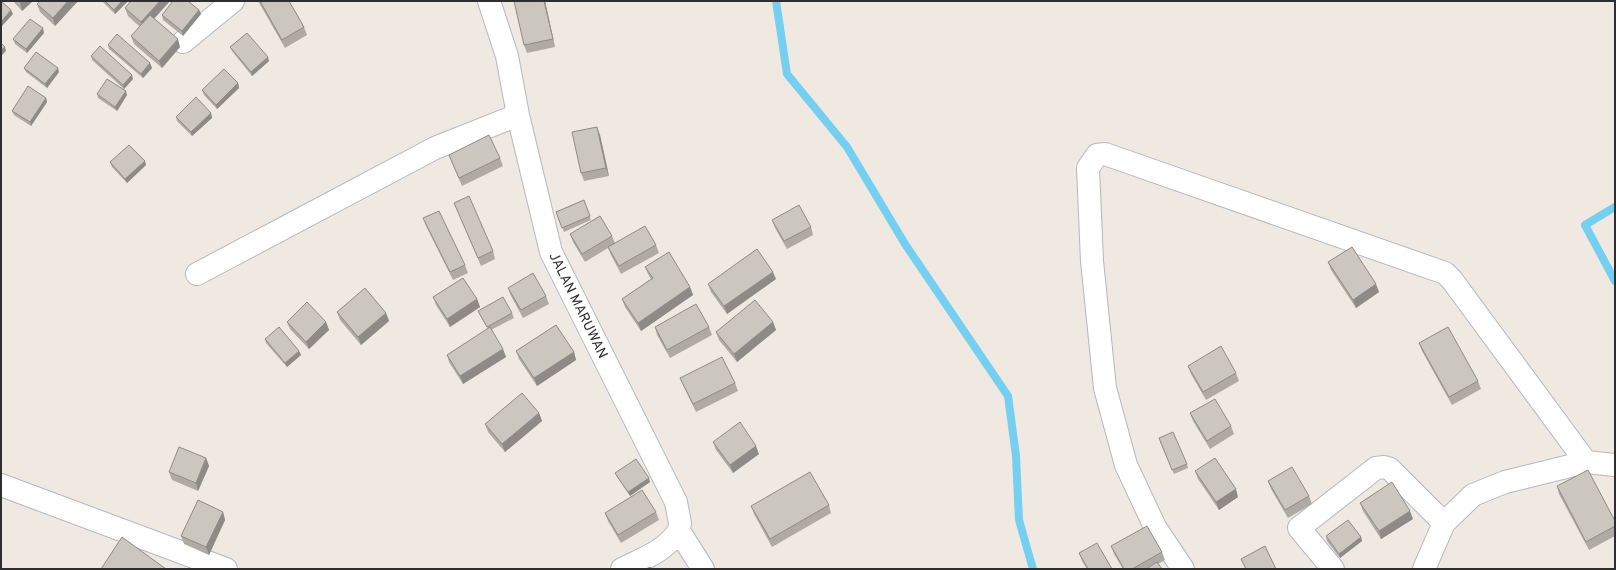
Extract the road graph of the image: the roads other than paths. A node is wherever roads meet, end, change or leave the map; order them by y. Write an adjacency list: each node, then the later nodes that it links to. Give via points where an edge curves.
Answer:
1 (233, 1): 3 (street)
2 (489, 1): 4 (street, JALAN MARUWAN, via 507,56)
3 (183, 42)
4 (518, 114): 5 (street, via 436,148); 10 (street, JALAN MARUWAN, via 551,252 676,502)
5 (196, 274)
6 (1586, 462): 7 (street); 9 (street, via 1505,482 1473,495); 14 (street, via 1445,273 1105,154 1097,155 1088,168 1092,261 1105,388 1126,465 1155,527)
7 (1615, 465)
8 (1, 485): 11 (street)
9 (1444, 523): 15 (street, via 1390,469 1376,468 1299,528); 16 (street)
10 (679, 531): 12 (street, via 661,550); 13 (street, JALAN MARUWAN)
11 (226, 569)
12 (622, 569)
13 (703, 569)
14 (1183, 569)
15 (1333, 569)
16 (1424, 569)

